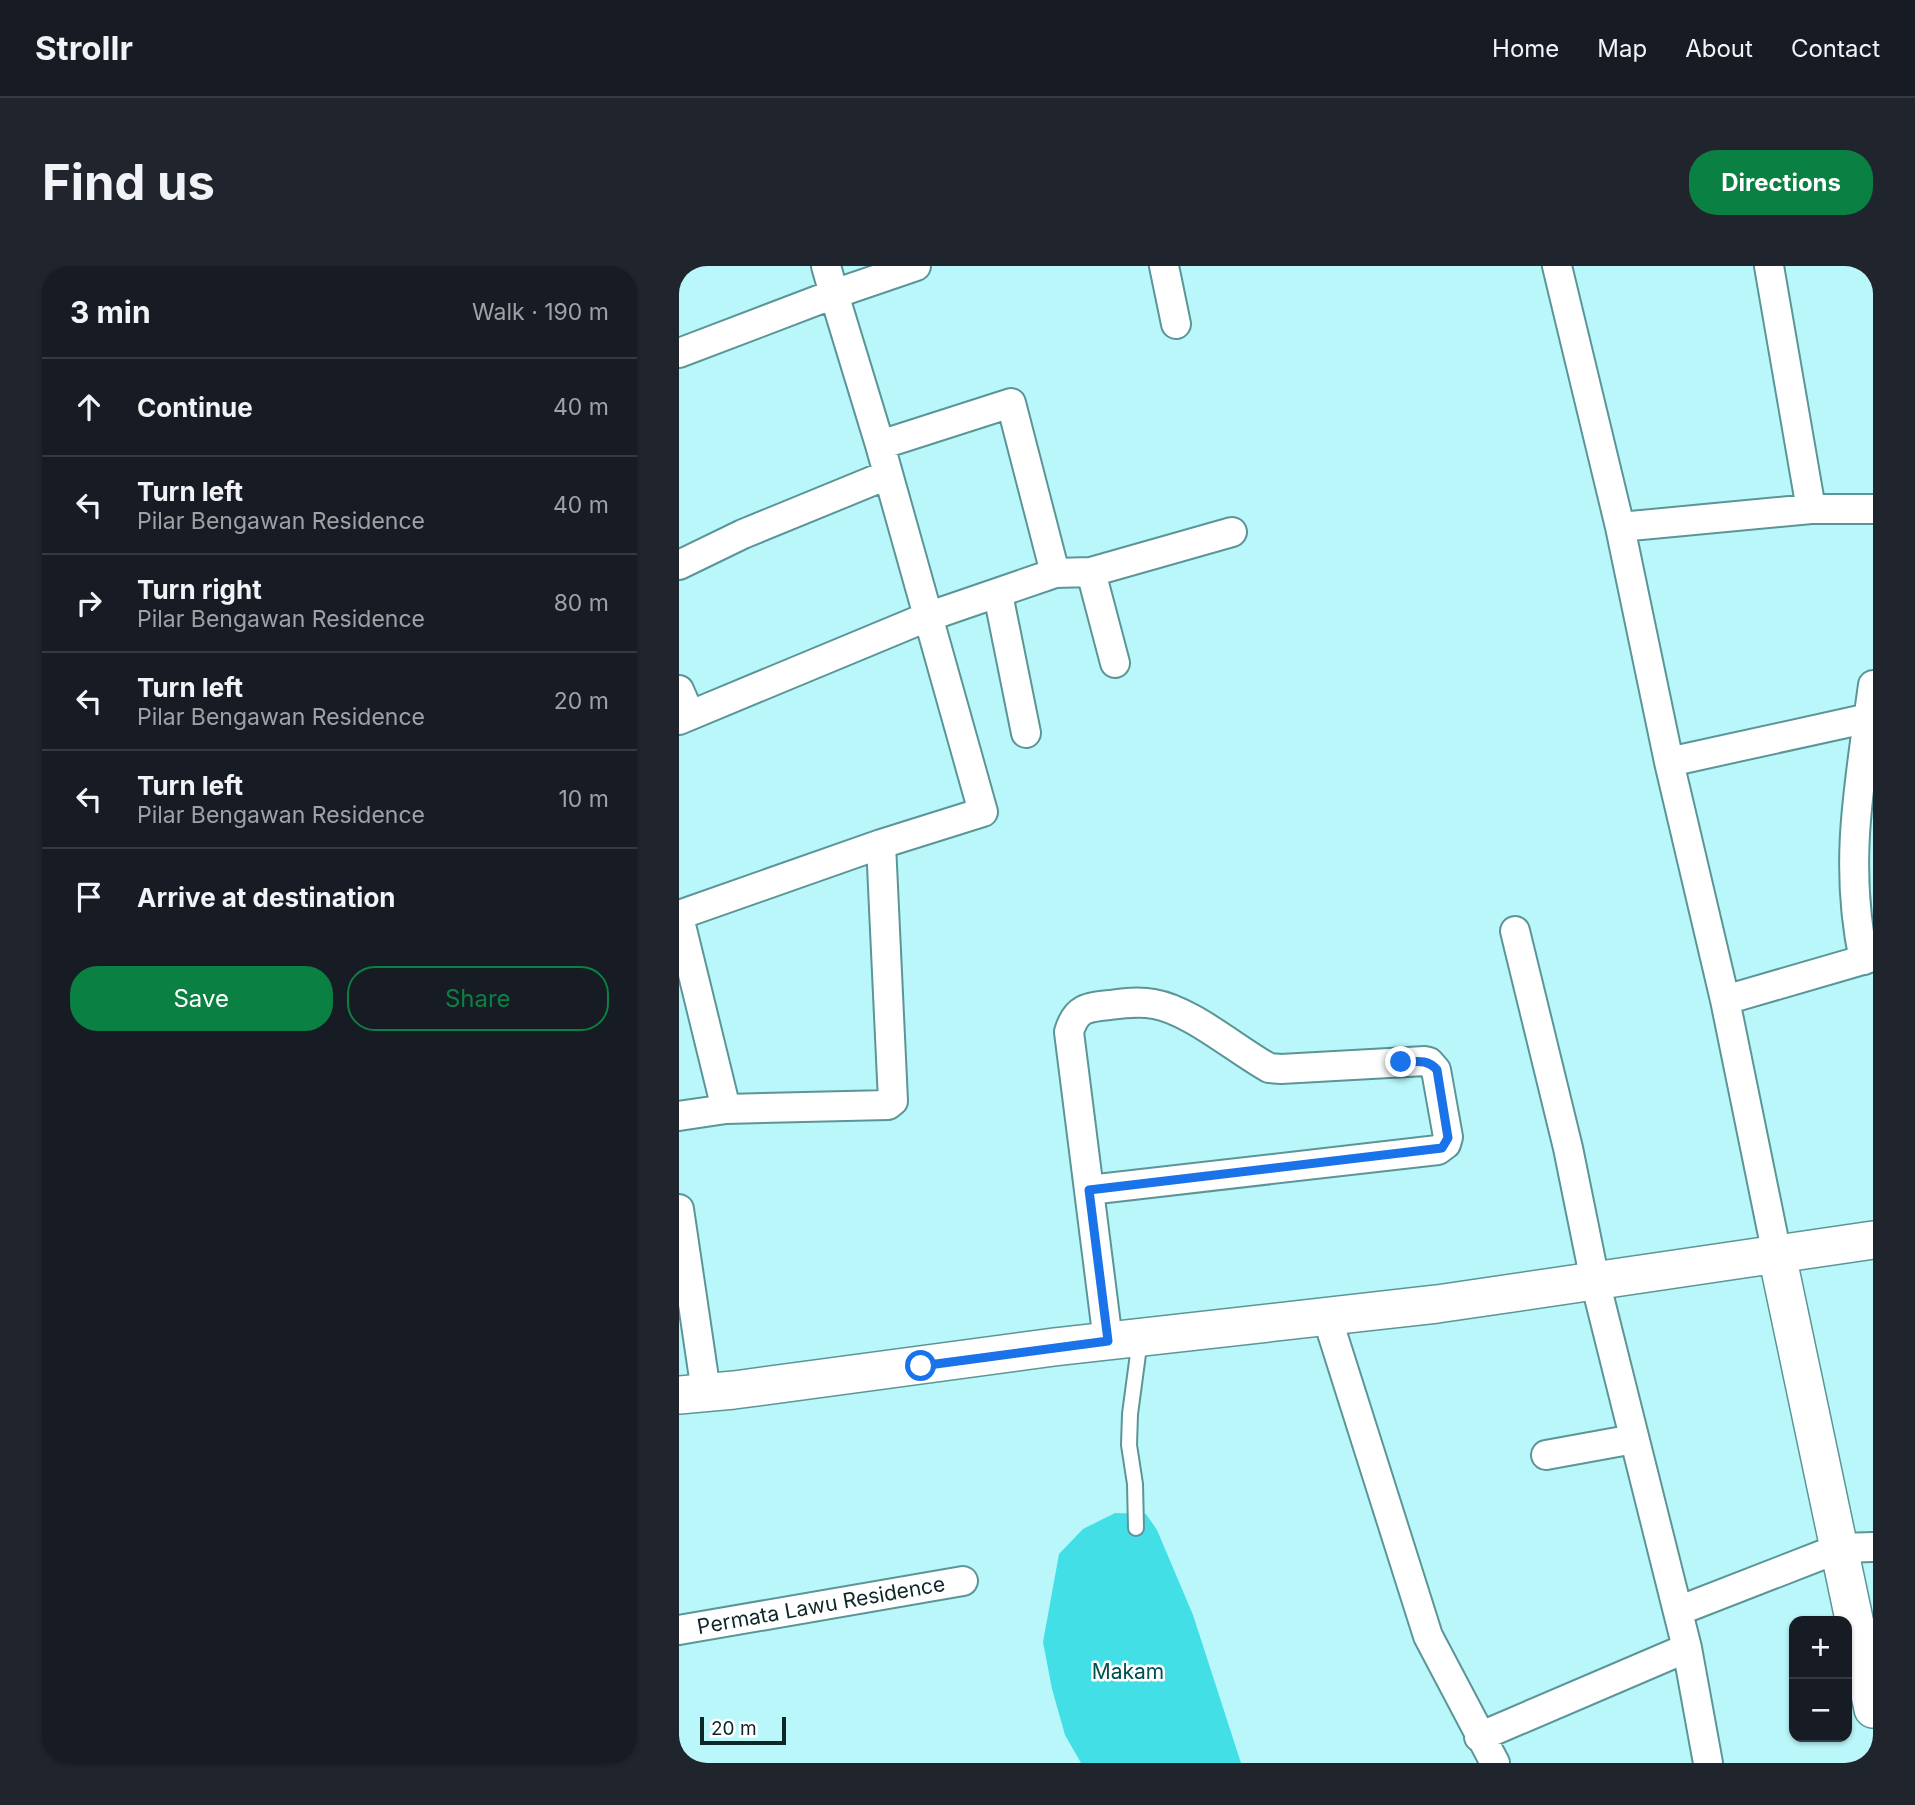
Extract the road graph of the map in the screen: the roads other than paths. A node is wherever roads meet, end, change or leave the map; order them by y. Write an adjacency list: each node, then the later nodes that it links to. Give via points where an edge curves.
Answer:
1 (826, 266): 6 (street)
2 (916, 266): 6 (street)
3 (1164, 266): 7 (street)
4 (1557, 266): 13 (street)
5 (1769, 266): 11 (street)
6 (834, 294): 8 (street); 9 (street)
7 (1176, 324)
8 (679, 353)
9 (880, 445): 10 (street); 17 (street, via 1011,403)
10 (887, 475): 15 (street); 19 (street)
11 (1811, 509): 12 (street); 13 (street)
12 (1873, 509)
13 (1620, 527): 26 (street)
14 (1232, 532): 16 (street)
15 (679, 565)
16 (1091, 572): 17 (street); 20 (street)
17 (1055, 573): 18 (street)
18 (998, 594): 19 (street); 25 (street)
19 (927, 617): 23 (street); 27 (street, via 983,812)
20 (1115, 663)
21 (1873, 685): 24 (street)
22 (679, 690): 23 (street)
23 (685, 718)
24 (1869, 718): 26 (street); 30 (street, via 1853,843 1854,900)
25 (1026, 733)
26 (1669, 762): 31 (street)
27 (881, 844): 28 (street); 32 (street, via 893,1101 888,1105)
28 (679, 916): 32 (street)
29 (1515, 932): 38 (street)
30 (1868, 959): 31 (street)
31 (1725, 1000): 37 (street)
32 (726, 1110): 33 (street)
33 (679, 1116)
34 (1089, 1190): 34 (street, via 1069,1032 1073,1019 1087,1008 1155,1004 1185,1016 1269,1068 1425,1061 1437,1070 1448,1138 1442,1148); 40 (street)
35 (679, 1209): 41 (street)
36 (1873, 1240): 37 (street)
37 (1777, 1255): 38 (street); 45 (street)
38 (1595, 1281): 39 (street); 42 (street)
39 (1327, 1317): 40 (street); 51 (street, via 1427,1636)
40 (1124, 1339): 41 (street); 44 (lane)
41 (692, 1393)
42 (1634, 1439): 43 (street); 47 (street)
43 (1546, 1455)
44 (1136, 1528)
45 (1857, 1548): 47 (street); 50 (street)
46 (963, 1581): 48 (street, Permata Lawu Residence)
47 (1678, 1611): 49 (street)
48 (679, 1630)
49 (1687, 1647): 51 (street); 53 (street)
50 (1873, 1709)
51 (1479, 1737): 52 (street)
52 (1495, 1763)
53 (1708, 1763)

